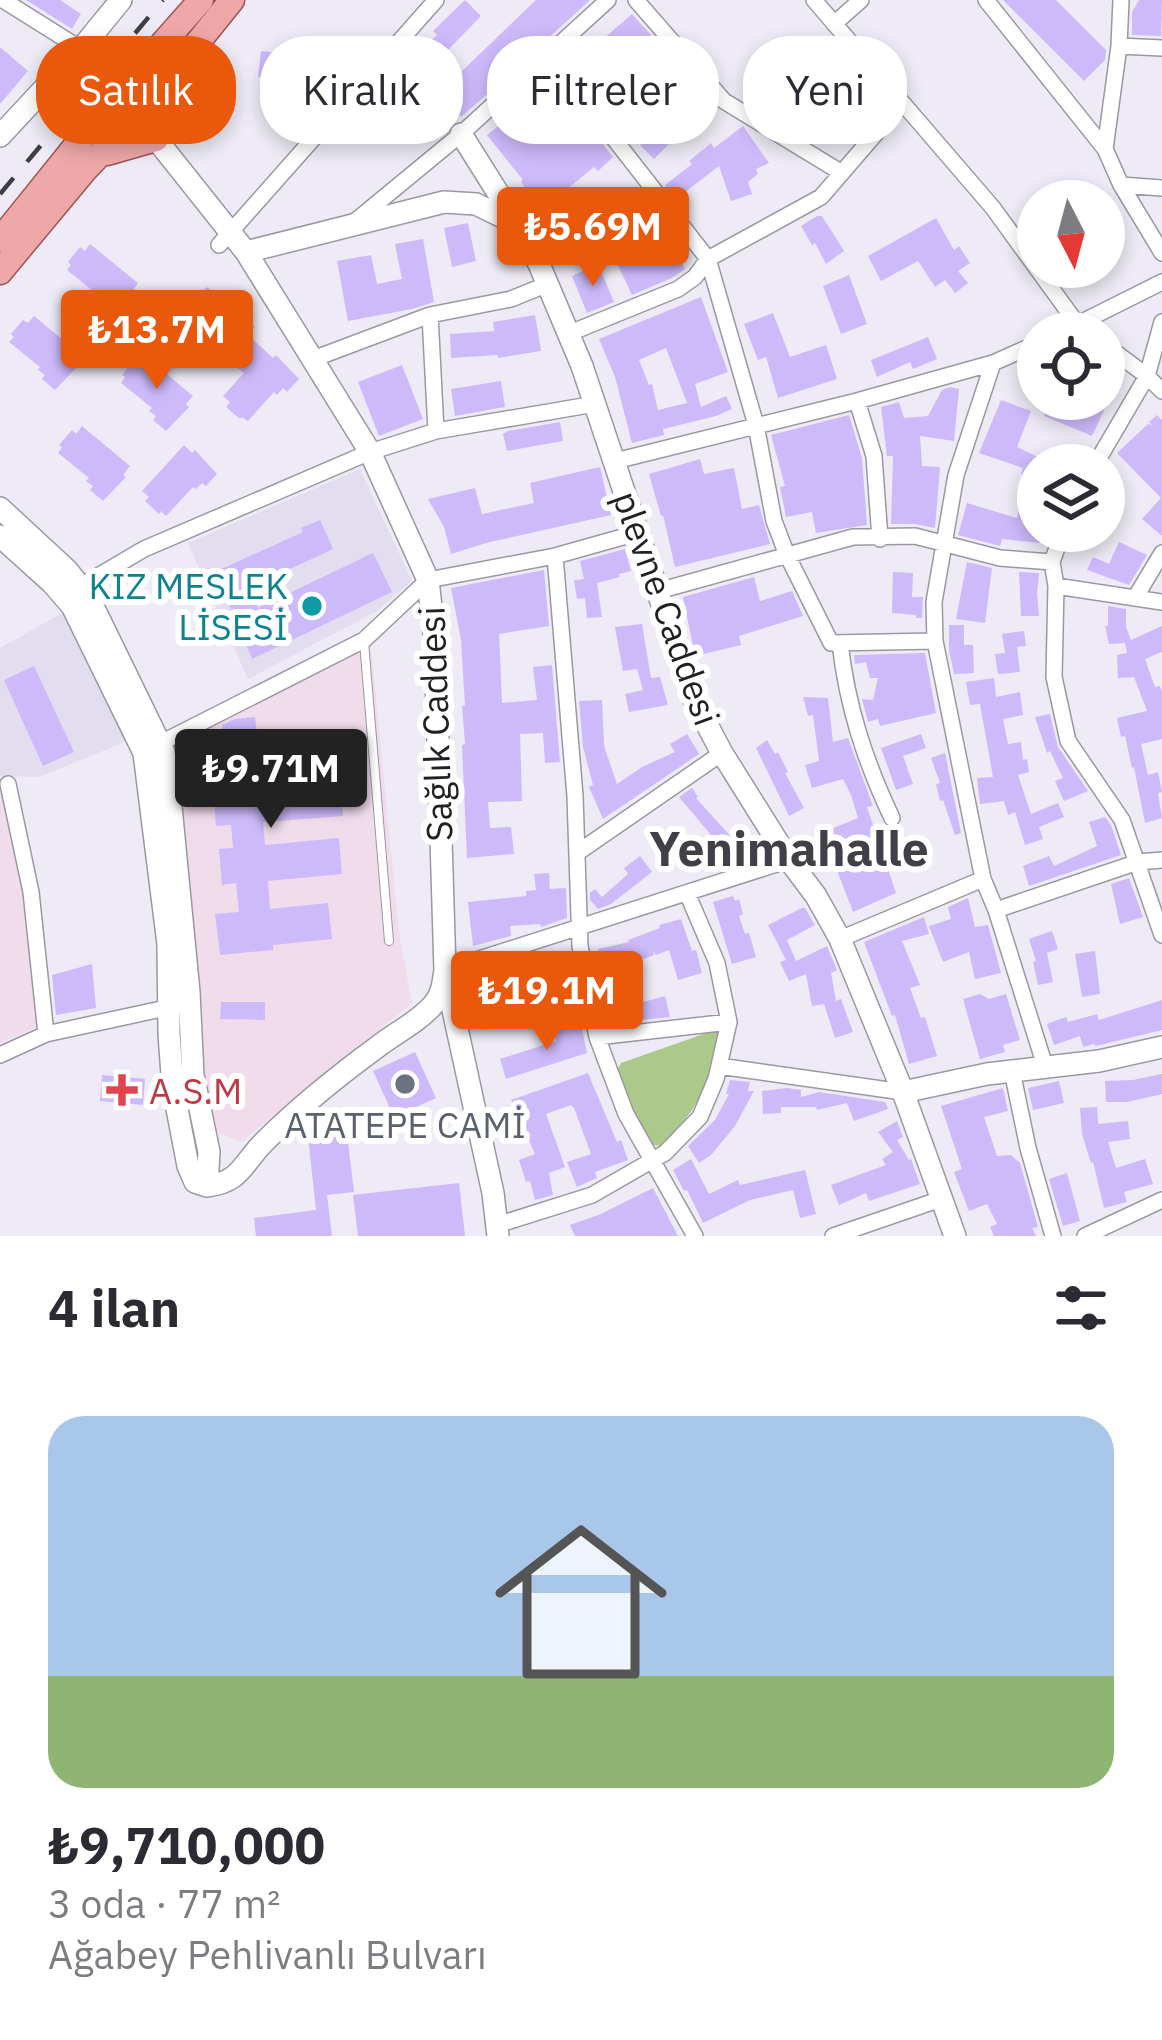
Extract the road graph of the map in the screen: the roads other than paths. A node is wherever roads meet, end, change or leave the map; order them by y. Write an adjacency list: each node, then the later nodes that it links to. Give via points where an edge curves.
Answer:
1 (3, 0): 13 (street)
2 (121, 0): 14 (street)
3 (201, 0): 15 (main road)
4 (232, 0): 16 (main road)
5 (436, 0): 43 (street)
6 (608, 0): 17 (street)
7 (636, 0): 36 (street, via 724,101)
8 (814, 0): 12 (street)
9 (861, 0): 12 (street)
10 (986, 0): 34 (street)
11 (1120, 0): 19 (street)
12 (834, 24): 18 (street)
13 (59, 36)
14 (92, 36)
15 (169, 36)
16 (203, 36)
17 (567, 36)
18 (844, 36)
19 (1119, 46): 20 (street); 34 (street)
20 (1162, 48)
21 (36, 98): 25 (street)
22 (487, 109): 24 (street)
23 (907, 109): 51 (street)
24 (463, 131)
25 (0, 136)
26 (463, 139): 41 (street, plevne Caddesi)
27 (77, 144): 44 (main road)
28 (111, 144): 35 (main road)
29 (139, 144): 35 (main road)
30 (159, 144): 43 (street, Sağlık Caddesi)
31 (448, 144): 42 (street)
32 (618, 144): 47 (street)
33 (866, 144): 36 (street)
34 (1105, 149): 37 (street)
35 (99, 156): 48 (main road)
36 (842, 172): 47 (street, via 821,197)
37 (1119, 180)
38 (1125, 185): 39 (street)
39 (1162, 188)
40 (1125, 192): 46 (street)
41 (517, 224): 42 (street, via 462,201); 50 (street, plevne Caddesi)
42 (351, 225): 45 (street)
43 (225, 238): 45 (street, Sağlık Caddesi)
44 (0, 240)
45 (246, 252): 57 (street, Sağlık Caddesi)
46 (1162, 253)
47 (708, 259): 55 (street, via 678,290); 64 (street)
48 (0, 272)
49 (1162, 282): 52 (street)
50 (548, 284): 53 (street); 55 (street, plevne Caddesi)
51 (1070, 312)
52 (1112, 312)
53 (430, 315): 57 (street); 65 (street)
54 (1162, 322): 60 (street)
55 (570, 333): 63 (street, plevne Caddesi)
56 (1017, 352): 59 (street)
57 (313, 359): 67 (street, Sağlık Caddesi)
58 (1125, 360): 60 (street)
59 (993, 363): 62 (street); 73 (street, via 956,476)
60 (1147, 376): 61 (street); 66 (street)
61 (1162, 392)
62 (857, 401): 64 (street); 72 (street, via 874,456)
63 (595, 404): 65 (street); 68 (street, plevne Caddesi)
64 (756, 425): 68 (street); 76 (street)
65 (436, 431): 67 (street)
66 (1108, 444)
67 (370, 452): 79 (street, Sağlık Caddesi); 81 (street, via 144,549)
68 (615, 461): 70 (street, plevne Caddesi)
69 (0, 508): 81 (street)
70 (637, 532): 77 (street); 82 (street, plevne Caddesi)
71 (0, 536): 81 (street)
72 (880, 538): 73 (street); 76 (street)
73 (945, 545): 78 (street); 86 (street)
74 (1056, 552): 78 (street)
75 (1162, 554): 83 (street)
76 (787, 555): 82 (street); 87 (street, via 831,644)
77 (554, 556): 79 (street); 92 (street)
78 (1052, 562): 80 (street)
79 (428, 580): 85 (street); 103 (street, Sağlık Caddesi)
80 (1057, 586): 83 (street); 95 (street, via 1054,677 1068,741 1122,820)
81 (72, 591): 88 (street)
82 (658, 591): 89 (street, plevne Caddesi, via 694,700)
83 (1135, 598): 84 (street)
84 (1162, 602)
85 (364, 640): 88 (street); 102 (lane)
86 (934, 641): 87 (street); 96 (street)
87 (839, 643): 91 (street, via 854,724)
88 (152, 748): 104 (street)
89 (722, 753): 92 (street); 93 (street, plevne Caddesi)
90 (8, 784): 106 (street, via 31,892)
91 (892, 818)
92 (577, 853): 99 (street)
93 (789, 860): 97 (street); 101 (street, plevne Caddesi)
94 (1162, 860): 95 (street)
95 (1138, 862): 98 (street); 100 (street)
96 (983, 879): 98 (street); 101 (street)
97 (686, 892): 99 (street); 105 (street, via 717,963)
98 (997, 910): 111 (street)
99 (580, 927): 103 (street); 107 (street)
100 (1162, 935)
101 (840, 939): 113 (street, plevne Caddesi)
102 (389, 940)
103 (445, 970): 114 (street, via 435,1003); 120 (street, Sağlık Caddesi)
104 (179, 1005): 106 (street); 115 (street); 117 (street, via 173,1088 188,1166)
105 (729, 1022): 107 (street); 110 (street)
106 (46, 1034): 109 (street)
107 (597, 1037): 116 (street)
108 (1162, 1047): 111 (street)
109 (0, 1055)
110 (719, 1066): 113 (street); 116 (street, via 700,1117)
111 (1045, 1066): 112 (street)
112 (1012, 1071): 113 (street); 124 (street)
113 (902, 1092): 118 (street, plevne Caddesi)
114 (260, 1146): 115 (street); 117 (street, via 233,1180)
115 (209, 1152): 117 (street)
116 (651, 1159): 120 (street, via 592,1195); 122 (street)
117 (207, 1186)
118 (941, 1199): 121 (street); 123 (street, plevne Caddesi)
119 (1162, 1201): 125 (street)
120 (497, 1231)
121 (842, 1234)
122 (695, 1236)
123 (955, 1236)
124 (1053, 1236)
125 (1086, 1236)

